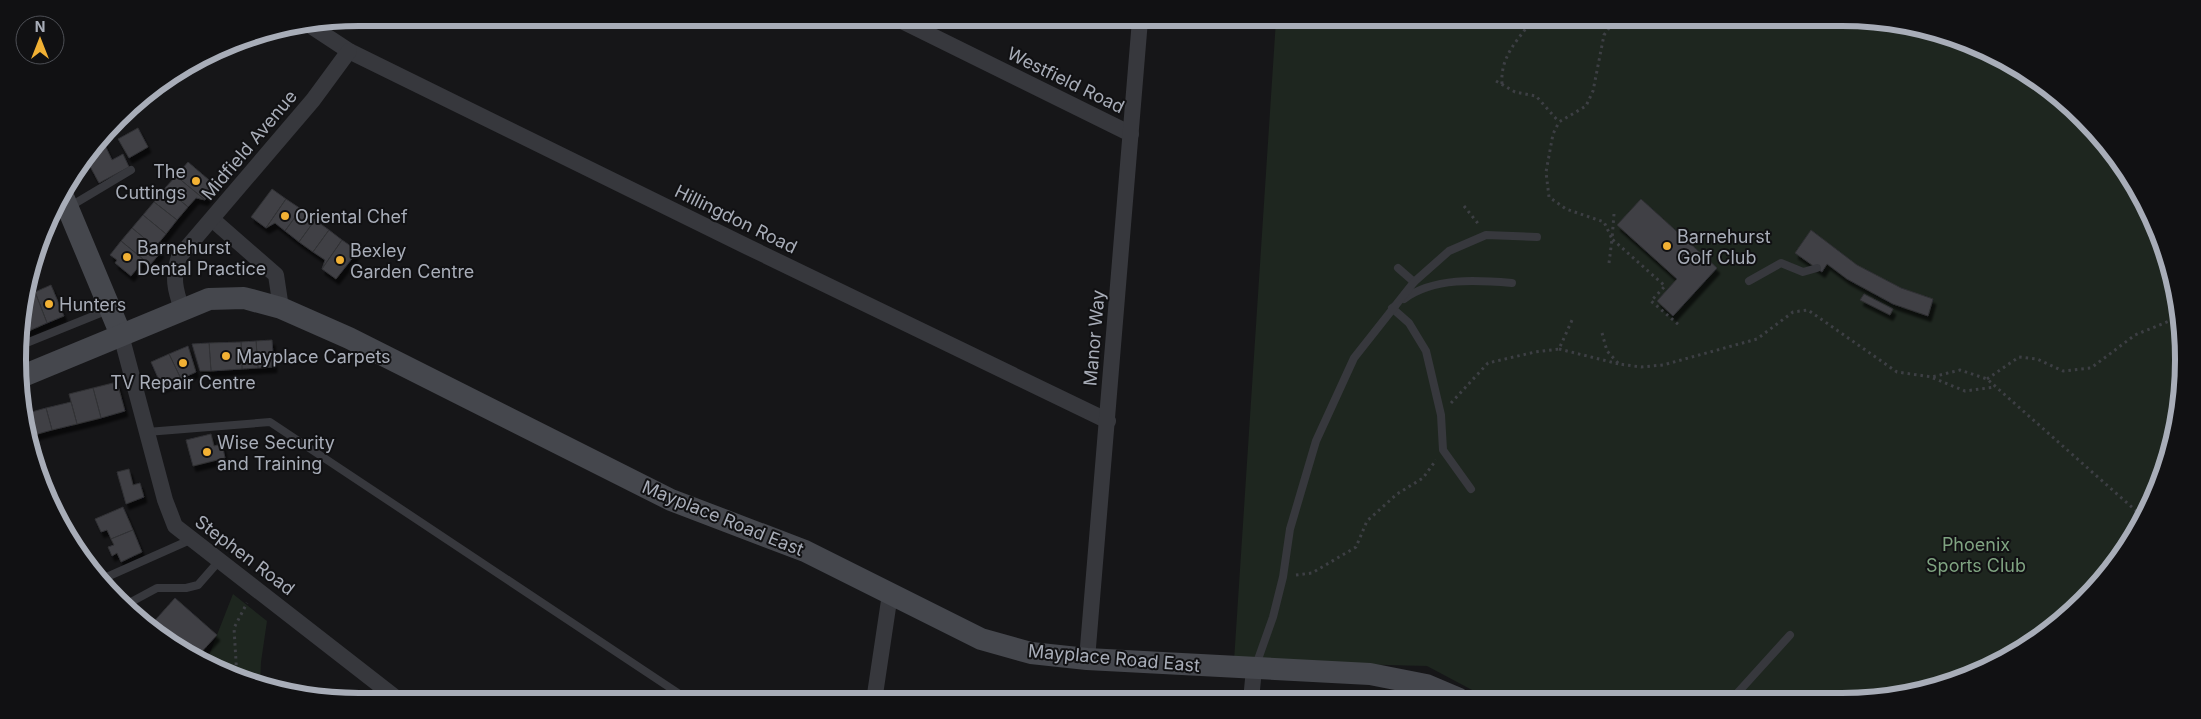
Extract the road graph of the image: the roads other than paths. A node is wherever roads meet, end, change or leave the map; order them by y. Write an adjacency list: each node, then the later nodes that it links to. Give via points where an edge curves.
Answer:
1 (910, 26): 5 (street, Westfield Road)
2 (1140, 26): 5 (street, Manor Way)
3 (317, 29): 4 (street)
4 (349, 51): 9 (street, Midfield Avenue, via 313,100); 23 (street, Hillingdon Road)
5 (1131, 134): 23 (street, Manor Way)
6 (130, 170): 7 (lane)
7 (64, 207)
8 (63, 209): 19 (street)
9 (213, 220): 16 (street, Midfield Avenue, via 179,258 174,272 175,289); 17 (street, via 276,275)
10 (1537, 237): 14 (lane, via 1486,234 1448,251)
11 (1398, 268): 14 (lane)
12 (1817, 268): 13 (lane, via 1803,272 1781,263)
13 (1749, 281)
14 (1414, 282): 18 (lane)
15 (1512, 284): 18 (lane, via 1451,282 1416,290)
16 (182, 308): 17 (street, Mayplace Road East, via 209,299 244,298); 20 (street, Mayplace Road East)
17 (281, 308): 29 (street, Mayplace Road East, via 488,406 671,500 805,550)
18 (1392, 308): 25 (lane, via 1409,323 1426,351 1441,415 1443,450); 33 (lane, via 1354,358 1316,441 1290,530 1283,577 1266,643)
19 (111, 309): 20 (street); 21 (lane)
20 (121, 335): 22 (street, Mayplace Road East); 24 (street, Stephen Road)
21 (27, 343)
22 (27, 374)
23 (1108, 421): 32 (street, Manor Way)
24 (147, 432): 26 (street, Stephen Road, via 175,526); 35 (lane, via 270,422)
25 (1471, 488)
26 (190, 540): 27 (street, Stephen Road); 28 (lane)
27 (220, 561): 30 (lane, via 198,585 157,588); 34 (street, Stephen Road)
28 (107, 577)
29 (890, 594): 32 (street, Mayplace Road East, via 981,639 1031,653); 36 (street)
30 (131, 602)
31 (1790, 635): 39 (lane)
32 (1087, 659): 33 (street, Mayplace Road East)
33 (1254, 669): 37 (street); 38 (street, Mayplace Road East, via 1370,674 1426,685)
34 (390, 693)
35 (678, 693)
36 (875, 693)
37 (1252, 693)
38 (1445, 693)
39 (1737, 693)

